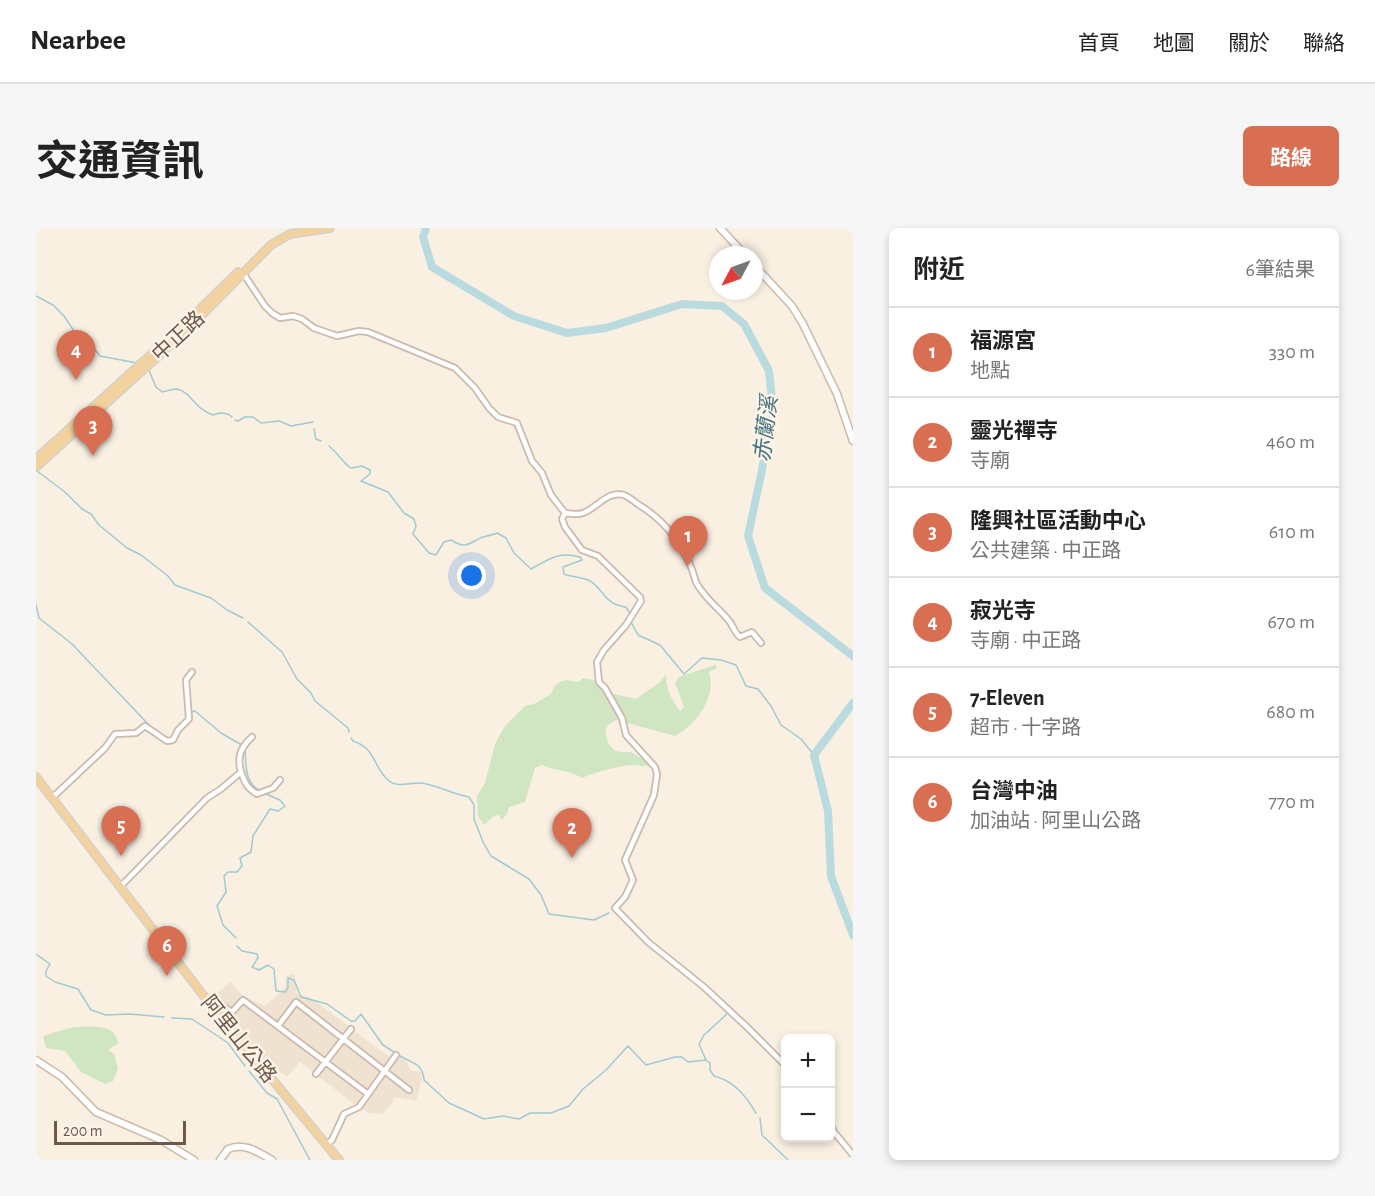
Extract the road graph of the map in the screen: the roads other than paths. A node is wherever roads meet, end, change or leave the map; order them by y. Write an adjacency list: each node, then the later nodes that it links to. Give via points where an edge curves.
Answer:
1 (298, 228): 8 (main road, 中正路, via 269,242)
2 (330, 228): 5 (main road, 中正路, via 290,234 271,245)
3 (720, 228): 4 (street)
4 (737, 246)
5 (243, 272): 9 (main road, 中正路, via 188,328); 10 (street, via 265,306 280,318 302,318 314,328 337,336 368,332 455,368 498,417 518,423 532,461)
6 (763, 275): 7 (street, via 803,324 837,394)
7 (853, 441)
8 (36, 459)
9 (36, 467)
10 (565, 513): 11 (street, via 582,514 615,494 624,495 656,515 674,535 698,587 736,634 740,637 752,632); 25 (street, via 565,527 582,550 598,556 641,601 597,662 599,682 622,718 626,735 657,774 654,795 625,860 633,880 615,908)
11 (761, 643)
12 (192, 672): 17 (street, via 186,680 189,720 173,740 167,741 145,726 136,733 115,734)
13 (252, 737): 14 (street, via 238,761)
14 (241, 772): 16 (street, via 245,784 257,794 273,788); 18 (street, via 207,798)
15 (36, 777): 17 (main road, 阿里山公路)
16 (280, 780)
17 (52, 798): 18 (main road, 阿里山公路)
18 (121, 886): 19 (main road, 阿里山公路)
19 (213, 1008): 20 (street, via 220,1004 232,1012 243,1000); 32 (main road, 阿里山公路)
20 (278, 1026): 22 (street, via 296,1002); 26 (street)
21 (351, 1029): 22 (street)
22 (343, 1039): 26 (street); 27 (street)
23 (396, 1055): 27 (street)
24 (36, 1060): 34 (street, via 62,1077 96,1112 161,1140)
25 (781, 1061)
26 (325, 1062): 28 (street); 30 (street)
27 (384, 1070): 29 (street); 30 (street)
28 (316, 1074)
29 (409, 1090)
30 (368, 1094): 32 (street, via 358,1107 344,1114)
31 (835, 1133): 33 (street)
32 (326, 1145): 37 (main road, 阿里山公路)
33 (853, 1155)
34 (194, 1160)
35 (220, 1160): 36 (street, via 228,1149 239,1146)
36 (272, 1160)
37 (339, 1160)

